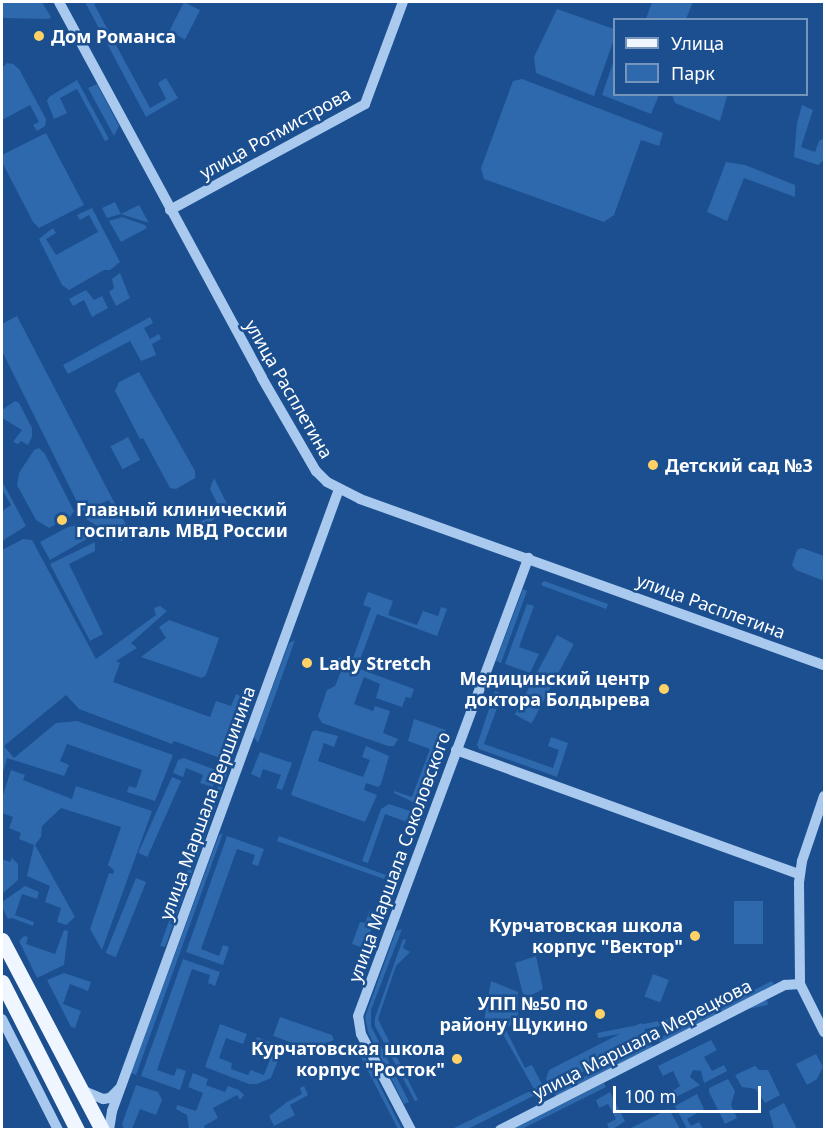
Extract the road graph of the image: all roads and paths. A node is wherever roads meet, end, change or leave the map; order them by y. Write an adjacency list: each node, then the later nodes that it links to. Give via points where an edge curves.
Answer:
1 (59, 2): 3 (street, улица Расплетина)
2 (403, 2): 3 (street, улица Ротмистрова, via 364,104)
3 (170, 210): 4 (street, улица Расплетина, via 316,471)
4 (339, 489): 5 (street, улица Расплетина); 16 (street, улица Маршала Вершинина)
5 (528, 558): 6 (street, улица Расплетина); 7 (street, улица Маршала Соколовского)
6 (825, 665)
7 (456, 750): 9 (street); 21 (street, улица Маршала Соколовского, via 358,1016 361,1034)
8 (825, 796): 9 (street)
9 (799, 874): 12 (street)
10 (2, 940): 15 (main road)
11 (2, 982): 18 (main road)
12 (800, 984): 14 (street); 22 (street, улица Маршала Мерецкова, via 785,985)
13 (2, 1019): 17 (street)
14 (825, 1032)
15 (80, 1087): 16 (street, via 88,1095 103,1100); 19 (main road)
16 (121, 1087): 20 (street, улица Маршала Вершинина)
17 (58, 1130)
18 (77, 1130)
19 (102, 1130)
20 (109, 1130)
21 (411, 1130)
22 (500, 1130)

